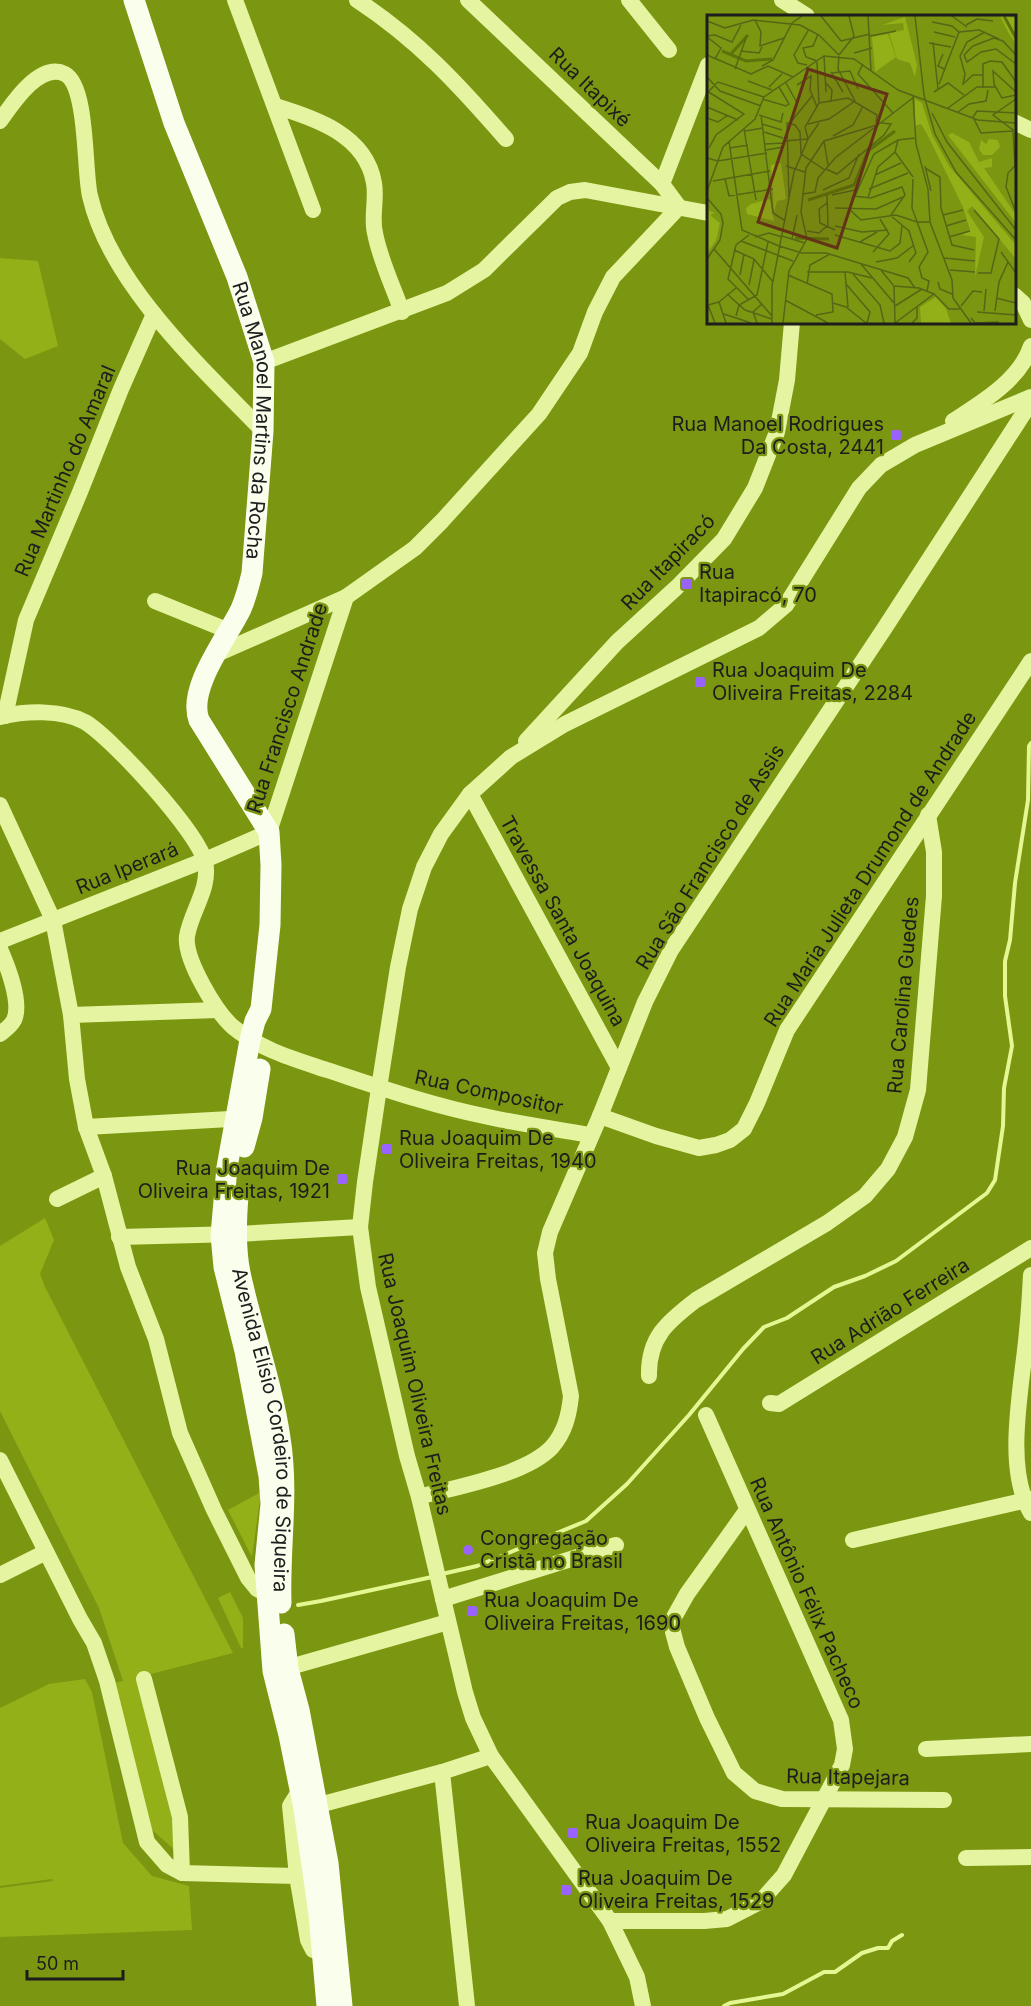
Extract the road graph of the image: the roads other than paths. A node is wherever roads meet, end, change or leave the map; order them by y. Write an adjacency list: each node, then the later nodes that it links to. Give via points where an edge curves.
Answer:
1 (134, 0): 25 (main road, Rua Manoel Martins da Rocha, via 174,123 237,277)
2 (235, 0): 10 (street)
3 (357, 0): 14 (street, via 420,46)
4 (468, 0): 15 (street, Rua Itapixé)
5 (629, 0): 8 (street)
6 (783, 0): 7 (street)
7 (806, 15)
8 (669, 50)
9 (707, 68): 15 (street)
10 (275, 106): 17 (street); 20 (street, via 329,126 367,161 374,184 375,235)
11 (0, 121): 21 (street, via 16,98 43,75 53,71 69,77 83,120 89,195 97,218 109,246)
12 (1016, 124): 13 (street)
13 (1031, 130)
14 (506, 139)
15 (662, 184): 16 (street, Rua Itapixé)
16 (679, 207): 18 (street); 20 (street, via 585,190 570,192 557,198 484,270 447,293); 30 (street, via 613,277 580,352 539,414 415,548)
17 (313, 210)
18 (707, 213)
19 (1016, 297): 22 (street)
20 (402, 312): 25 (street)
21 (154, 314): 28 (street); 35 (street, Rua Martinho do Amaral, via 26,620)
22 (1031, 320)
23 (792, 324): 36 (street, Rua Itapiracó, via 777,432 755,488 724,539 617,642)
24 (1031, 346): 29 (street, via 999,391)
25 (264, 362): 28 (main road, Rua Manoel Martins da Rocha)
26 (1031, 397): 29 (street, Rua Joaquim Oliveira Freitas)
27 (1031, 402): 50 (street, Rua São Francisco de Assis, via 671,950)
28 (263, 431): 32 (main road, Rua Manoel Martins da Rocha, via 252,573 248,593)
29 (915, 445): 36 (street, Rua Joaquim Oliveira Freitas, via 881,465 859,488 786,605 759,628 565,724)
30 (345, 597): 33 (street); 40 (street, Rua Francisco Andrade)
31 (154, 601): 32 (street)
32 (229, 631): 33 (main road, Rua Manoel Martins da Rocha)
33 (217, 654): 40 (main road, Rua Manoel Martins da Rocha, via 200,688 196,713)
34 (1031, 661): 39 (street, Rua Maria Julieta Drumond de Andrade)
35 (2, 716): 41 (street, via 53,713 84,722 147,780)
36 (511, 757): 37 (street, Rua Joaquim Oliveira Freitas)
37 (470, 794): 50 (street, Travessa Santa Joaquina); 51 (street, Rua Joaquim Oliveira Freitas, via 441,834 424,867 410,909)
38 (0, 805): 42 (street)
39 (928, 815): 52 (street, Rua Maria Julieta Drumond de Andrade, via 787,1030 744,1129 730,1140 699,1148); 64 (street, Rua Carolina Guedes, via 934,852 934,896 918,1090 905,1137 888,1169 865,1196 678,1313 653,1344 648,1360)
40 (269, 832): 41 (street, Rua Iperará); 49 (main road, Rua Manoel Martins da Rocha, via 270,925 261,1009 255,1021)
41 (205, 860): 42 (street, Rua Iperará); 46 (street, via 206,876 187,945)
42 (53, 920): 43 (street, Rua Iperará); 47 (street)
43 (0, 941)
44 (0, 949): 45 (street)
45 (3, 966): 48 (street, via 14,988 16,1011 14,1020)
46 (218, 1010): 47 (street); 49 (street, via 232,1026)
47 (71, 1015): 54 (street)
48 (0, 1034)
49 (257, 1043): 51 (street, via 290,1059); 53 (main road, Avenida Elísio Cordeiro de Siqueira)
50 (619, 1068): 52 (street, Rua São Francisco de Assis)
51 (379, 1088): 55 (street, Rua Compositor, via 483,1116); 58 (street, Rua Joaquim Oliveira Freitas)
52 (600, 1116): 55 (street, Rua São Francisco de Assis)
53 (244, 1118): 54 (street); 59 (main road, Avenida Elísio Cordeiro de Siqueira, via 227,1167)
54 (86, 1127): 56 (street)
55 (591, 1135): 68 (street, Rua São Francisco de Assis, via 545,1253 571,1396 564,1429 539,1458 496,1476)
56 (104, 1176): 57 (street); 60 (street)
57 (57, 1199)
58 (360, 1227): 59 (street); 68 (street, Rua Joaquim Oliveira Freitas, via 368,1287)
59 (229, 1234): 60 (street); 76 (main road, Avenida Elísio Cordeiro de Siqueira, via 224,1267 269,1476 271,1504 265,1565)
60 (119, 1237): 76 (street, via 156,1339 180,1433 248,1578 256,1589)
61 (1031, 1248): 65 (street, Rua Adrião Ferreira, via 779,1404)
62 (1031, 1275): 63 (street)
63 (1029, 1331): 69 (street, via 1019,1400 1017,1466)
64 (649, 1377)
65 (770, 1403)
66 (706, 1415): 70 (street, Rua Antônio Félix Pacheco)
67 (0, 1460): 73 (street)
68 (419, 1497): 75 (street, Rua Joaquim Oliveira Freitas)
69 (1029, 1504): 71 (street)
70 (747, 1510): 84 (street, Rua Antônio Félix Pacheco, via 841,1720 845,1749); 84 (street, Rua Itapejara, via 676,1611 673,1632 734,1773 755,1791 782,1799)
71 (852, 1540)
72 (616, 1545): 75 (street)
73 (46, 1552): 74 (street); 89 (street, via 98,1653 147,1842 167,1865)
74 (0, 1575)
75 (441, 1592): 77 (street, Rua Joaquim Oliveira Freitas)
76 (274, 1598): 78 (main road, Avenida Elísio Cordeiro de Siqueira)
77 (448, 1622): 78 (street); 82 (street, Rua Joaquim Oliveira Freitas, via 473,1718)
78 (281, 1670): 86 (main road, Avenida Elísio Cordeiro de Siqueira)
79 (144, 1679): 89 (street, via 180,1817)
80 (1031, 1744): 81 (street)
81 (926, 1749)
82 (491, 1756): 83 (street); 91 (street, Rua Joaquim Oliveira Freitas)
83 (442, 1772): 86 (street); 95 (street)
84 (826, 1800): 85 (street, Rua Itapejara); 91 (street, Rua Antônio Félix Pacheco, via 784,1875 760,1902 741,1913 704,1921)
85 (944, 1800)
86 (307, 1802): 90 (street, via 290,1806); 92 (main road, Avenida Elísio Cordeiro de Siqueira); 94 (main road, Avenida Elísio Cordeiro de Siqueira, via 328,1863)
87 (1031, 1857): 88 (street)
88 (966, 1858)
89 (182, 1873): 90 (street)
90 (297, 1876): 92 (street, via 308,1940 313,1950)
91 (610, 1921): 96 (street, Rua Joaquim Oliveira Freitas, via 637,1977)
92 (322, 1953): 93 (main road, Avenida Elísio Cordeiro de Siqueira)
93 (327, 2006)
94 (342, 2006)
95 (467, 2006)
96 (643, 2006)

